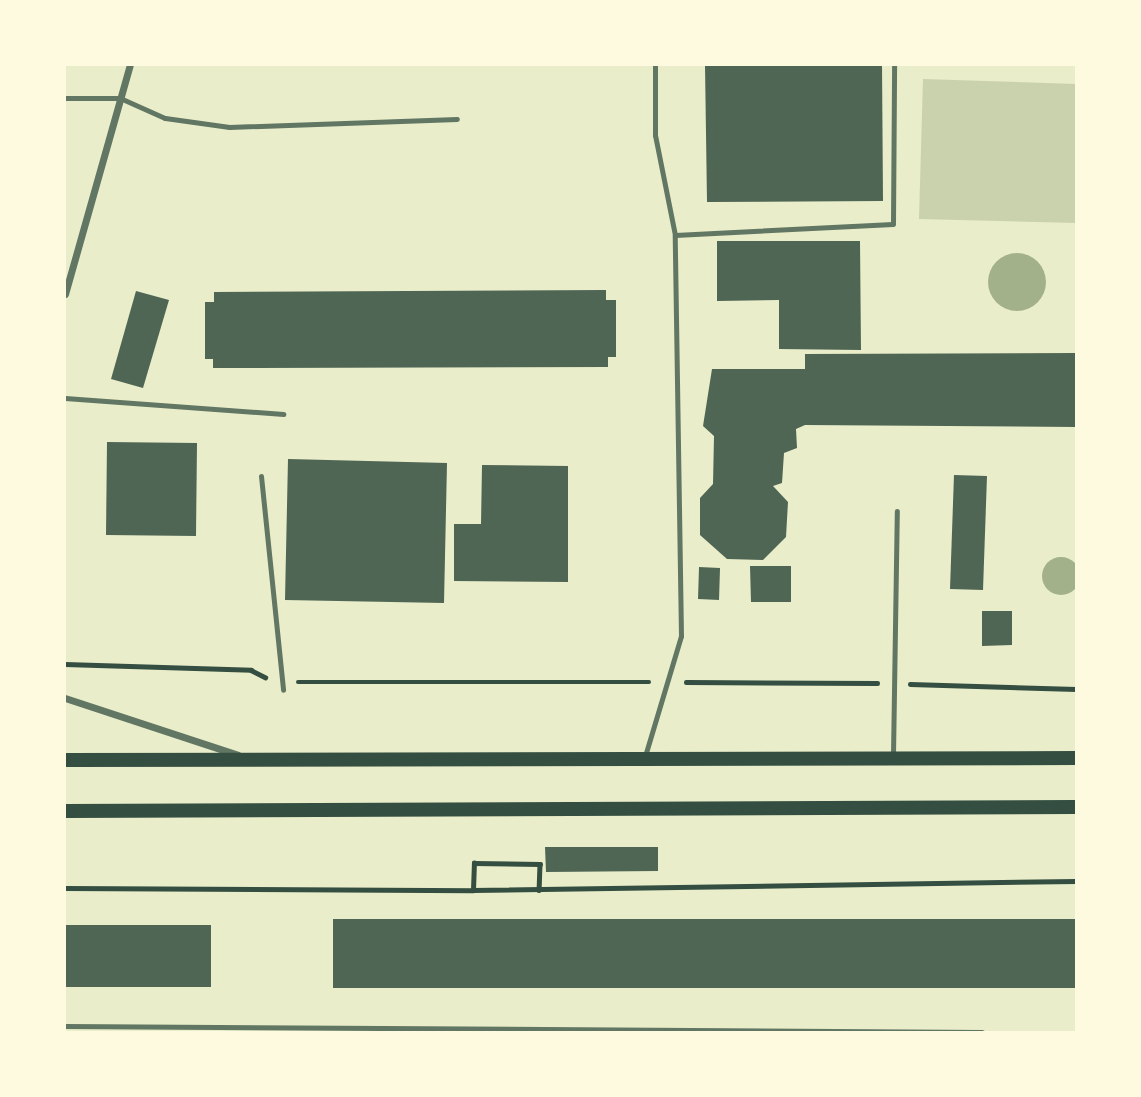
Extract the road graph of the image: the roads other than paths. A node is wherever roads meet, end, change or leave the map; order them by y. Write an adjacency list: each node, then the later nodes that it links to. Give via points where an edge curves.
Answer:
1 (130, 65): 5 (street)
2 (655, 65): 7 (lane, via 655,135)
3 (894, 65): 7 (lane, via 893,223)
4 (65, 98): 5 (lane)
5 (120, 98): 6 (lane, via 164,118 229,127); 8 (street)
6 (457, 119)
7 (675, 235): 17 (lane, via 681,636)
8 (65, 294)
9 (65, 398): 10 (lane)
10 (283, 414)
11 (261, 476): 13 (lane, via 277,682)
12 (897, 511): 15 (lane)
13 (283, 690)
14 (65, 698): 19 (street)
15 (893, 758): 16 (main road); 17 (main road)
16 (1076, 758)
17 (645, 759): 19 (main road)
18 (65, 760): 19 (main road)
19 (252, 760)
20 (1076, 807): 21 (main road)
21 (65, 811)
22 (65, 1026): 23 (lane)
23 (964, 1032): 24 (lane)
24 (982, 1032)

